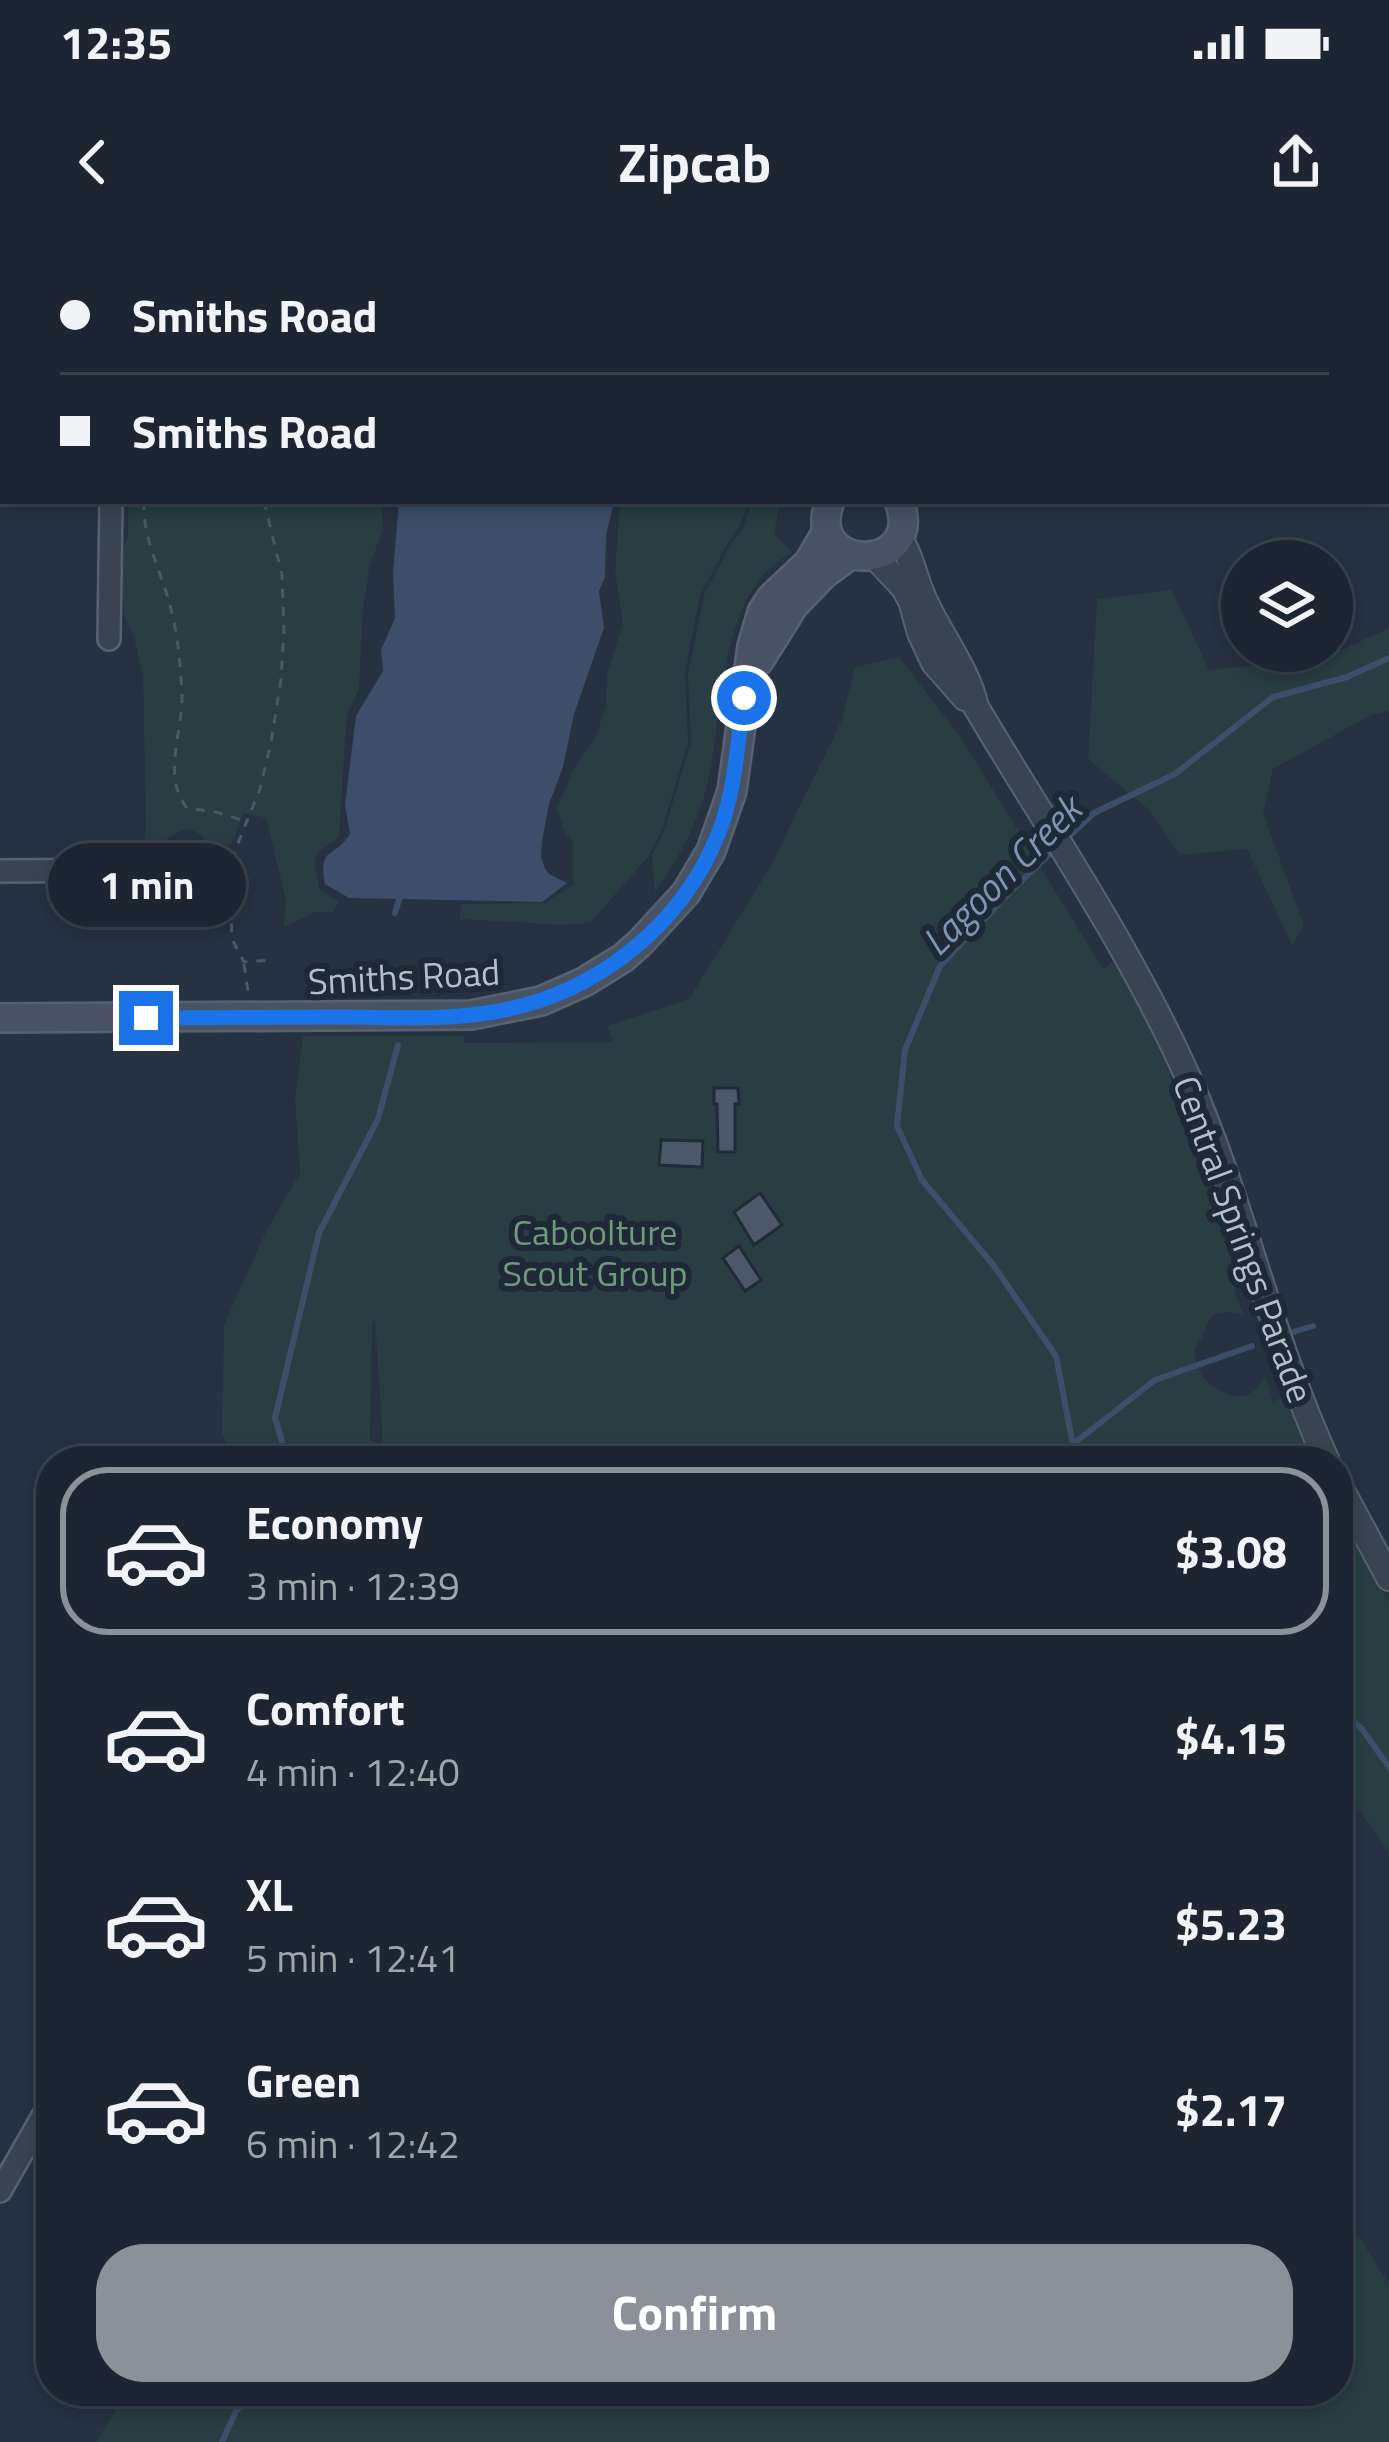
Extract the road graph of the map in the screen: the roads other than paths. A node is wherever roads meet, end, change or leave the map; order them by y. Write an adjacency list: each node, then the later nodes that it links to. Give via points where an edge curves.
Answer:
1 (111, 504): 5 (street)
2 (827, 510): 4 (main road, via 840,550); 6 (main road, Smiths Road, via 801,571 766,605)
3 (903, 512): 4 (main road, Smiths Road, via 884,553); 7 (street, Central Springs Parade, via 906,547 929,610)
4 (862, 556): 6 (main road, Smiths Road, via 824,574 794,605); 7 (street, Central Springs Parade, via 904,588 934,663)
5 (109, 639)
6 (750, 674): 10 (main road, Smiths Road, via 732,791 699,872 640,943 563,992 471,1015)
7 (976, 707): 11 (street, Central Springs Parade, via 1149,998 1190,1082)
8 (189, 860): 9 (street, via 138,870)
9 (0, 871)
10 (0, 1018)
11 (1322, 1446)
12 (1353, 1511): 13 (street)
13 (1389, 1578)
14 (36, 2128): 15 (street)
15 (0, 2191)

